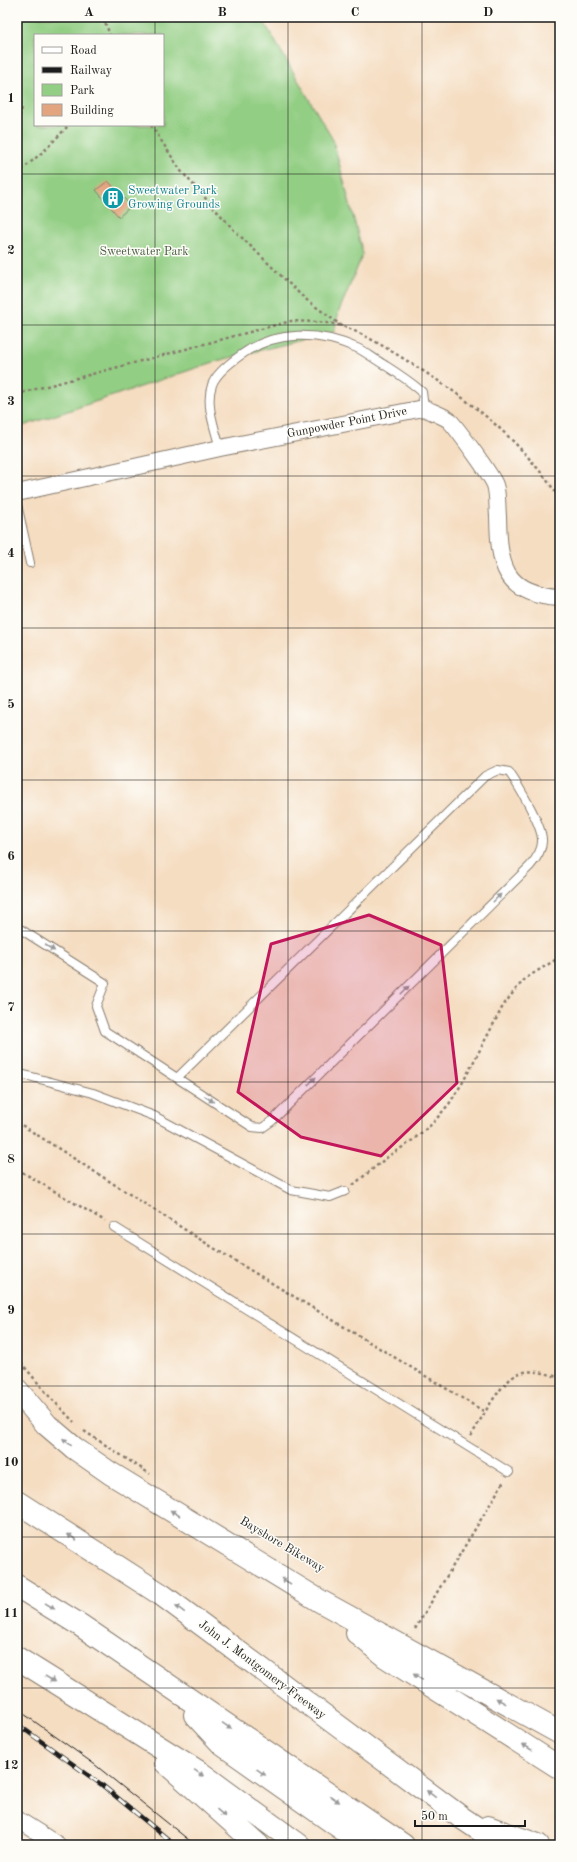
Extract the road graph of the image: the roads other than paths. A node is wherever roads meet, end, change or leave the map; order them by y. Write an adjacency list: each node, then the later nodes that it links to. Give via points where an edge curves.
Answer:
1 (424, 408): 2 (street, Gunpowder Point Drive); 2 (lane, via 422,392 410,381 358,348 315,335 292,336 269,341 250,349 222,372 212,385 209,400); 6 (street, Gunpowder Point Drive, via 449,420 495,485 499,547 502,564 511,578 523,589 544,596)
2 (220, 448): 3 (street, Gunpowder Point Drive)
3 (17, 493)
4 (17, 504): 5 (lane)
5 (30, 563)
6 (560, 597)
7 (17, 927): 9 (lane, one-way to 9, via 105,983 96,1006 105,1031)
8 (17, 1073): 10 (lane, via 93,1093 154,1116 291,1190 330,1197)
9 (177, 1078): 9 (lane, one-way to 9, via 252,1127 262,1128 272,1121 524,872 538,855 542,839 537,823 509,772 498,770 485,776)
10 (345, 1191)
11 (114, 1227): 13 (lane)
12 (17, 1390): 16 (highway, one-way to 12, via 110,1473 74,1448 47,1425)
13 (509, 1472)
14 (17, 1502): 22 (highway, John J. Montgomery Freeway, one-way to 14, via 162,1595)
15 (17, 1586): 18 (highway, one-way to 18, via 80,1625)
16 (320, 1601): 20 (highway, one-way to 16); 21 (highway, one-way to 16, via 386,1657)
17 (17, 1658): 19 (highway, one-way to 19)
18 (172, 1689): 27 (highway, one-way to 27, via 223,1745); 28 (highway, one-way to 28)
19 (131, 1730): 25 (highway, one-way to 25); 26 (highway, one-way to 26, via 199,1772)
20 (560, 1733)
21 (560, 1768)
22 (462, 1818): 29 (highway, John J. Montgomery Freeway); 30 (highway)
23 (17, 1819): 24 (street)
24 (58, 1845)
25 (258, 1845)
26 (299, 1845)
27 (365, 1845)
28 (403, 1845)
29 (502, 1845)
30 (538, 1845)

